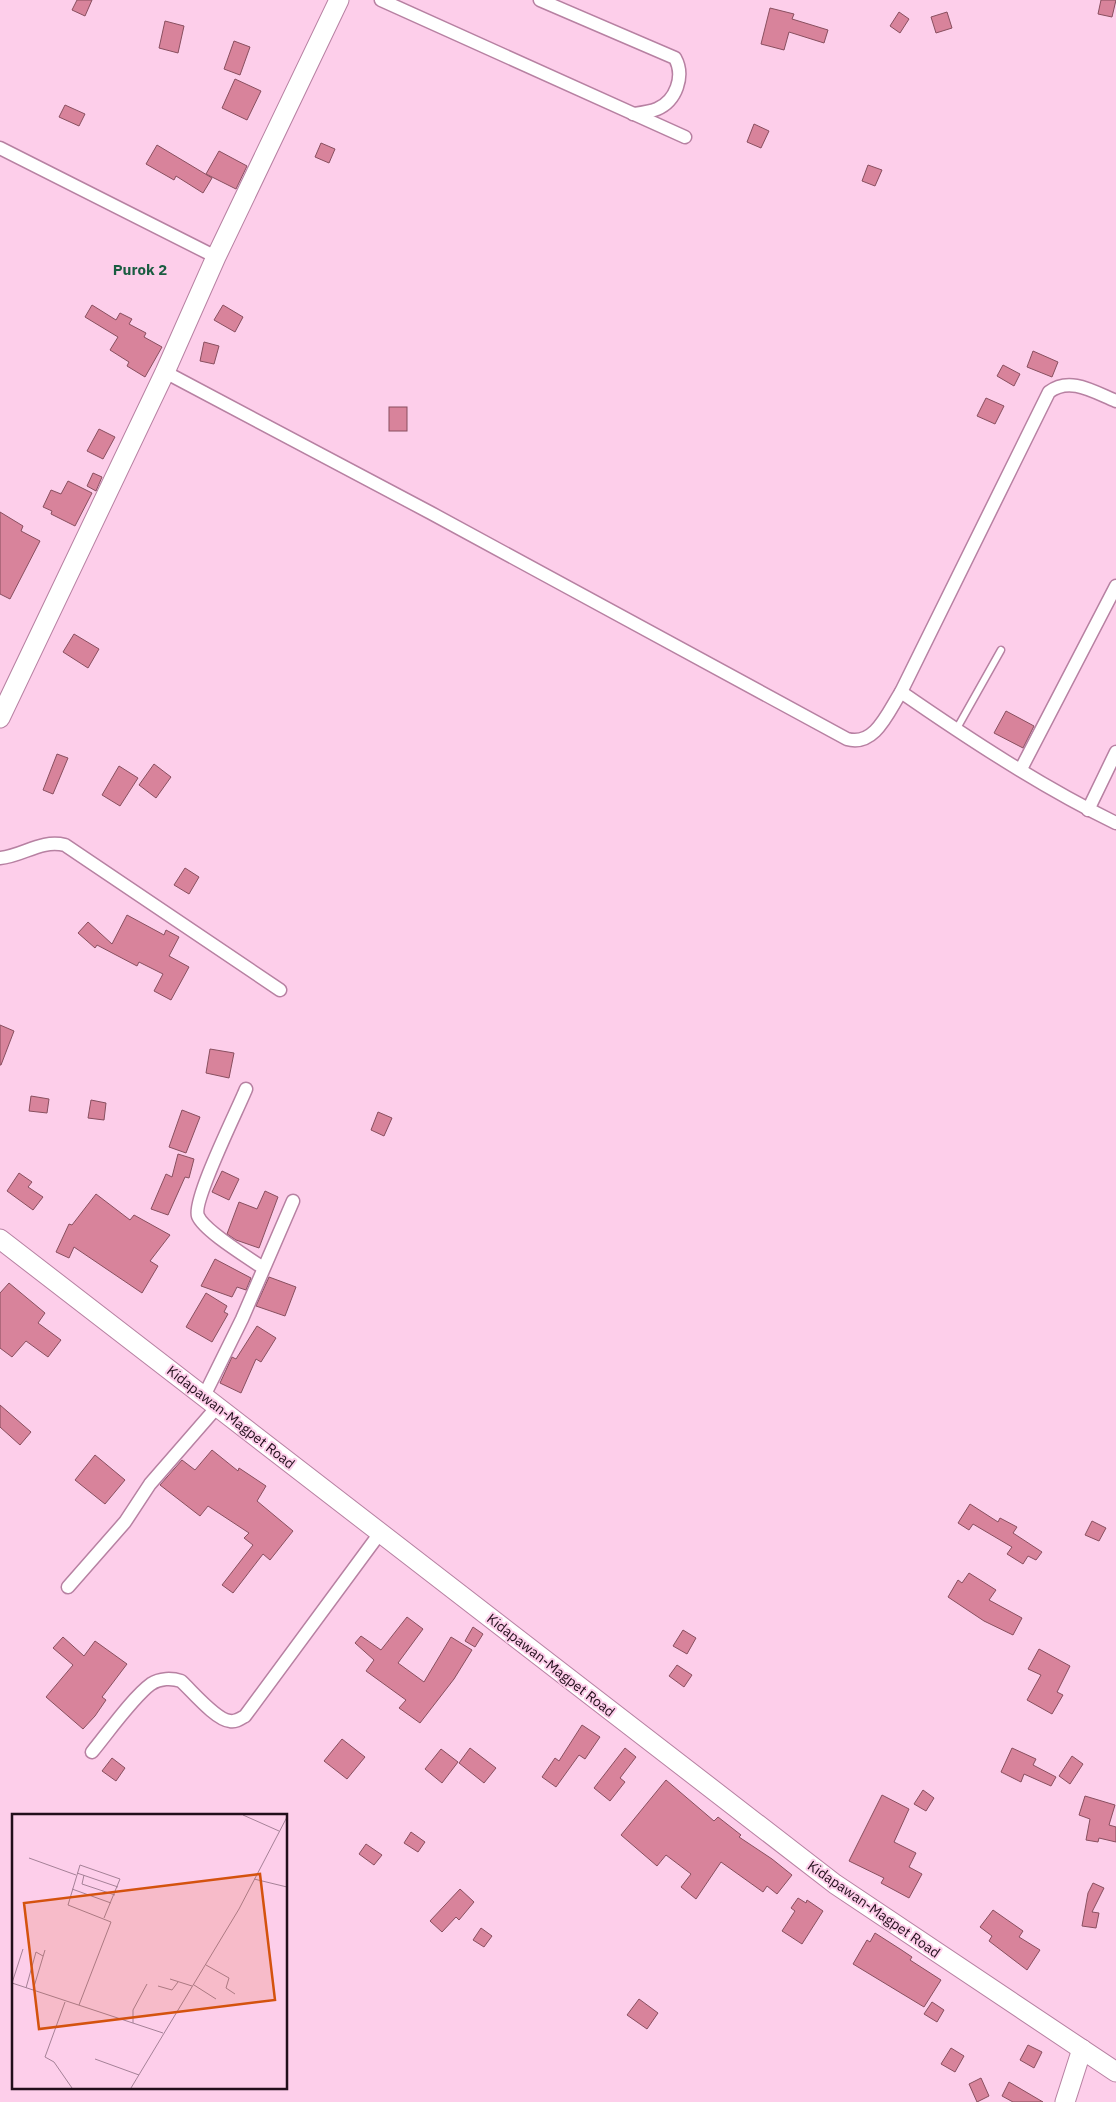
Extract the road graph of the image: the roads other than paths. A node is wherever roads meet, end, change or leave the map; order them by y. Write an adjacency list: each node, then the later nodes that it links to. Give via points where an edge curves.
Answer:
1 (338, 0): 7 (main road)
2 (382, 0): 4 (street)
3 (540, 0): 4 (street, via 675,58 680,80 674,95 655,111)
4 (633, 114): 5 (street)
5 (685, 137)
6 (0, 148): 7 (street)
7 (216, 257): 8 (main road)
8 (165, 372): 12 (street, via 847,739 862,741 874,733); 13 (main road)
9 (1116, 401): 12 (street, via 1076,385 1061,385 1049,392)
10 (1116, 586): 16 (street)
11 (1001, 650): 14 (lane)
12 (901, 692): 14 (street)
13 (0, 718)
14 (956, 730): 16 (street)
15 (1116, 752): 17 (street)
16 (1021, 769): 17 (street)
17 (1088, 810): 18 (street)
18 (1116, 823)
19 (0, 858): 20 (street, via 46,844 65,845)
20 (280, 990)
21 (246, 1089): 24 (street, via 204,1185 197,1210 207,1228)
22 (293, 1201): 24 (street)
23 (0, 1239): 25 (main road, Kidapawan-Magpet Road)
24 (263, 1268): 25 (street)
25 (210, 1401): 26 (main road, Kidapawan-Magpet Road); 27 (street, via 125,1522)
26 (380, 1533): 28 (street, via 245,1716 236,1721 219,1717 181,1682 175,1679 158,1681 140,1694); 29 (main road, Kidapawan-Magpet Road, via 835,1884)
27 (68, 1587)
28 (92, 1752)
29 (1082, 2049): 30 (main road, Kidapawan-Magpet Road); 31 (main road)
30 (1116, 2072)
31 (1065, 2102)

